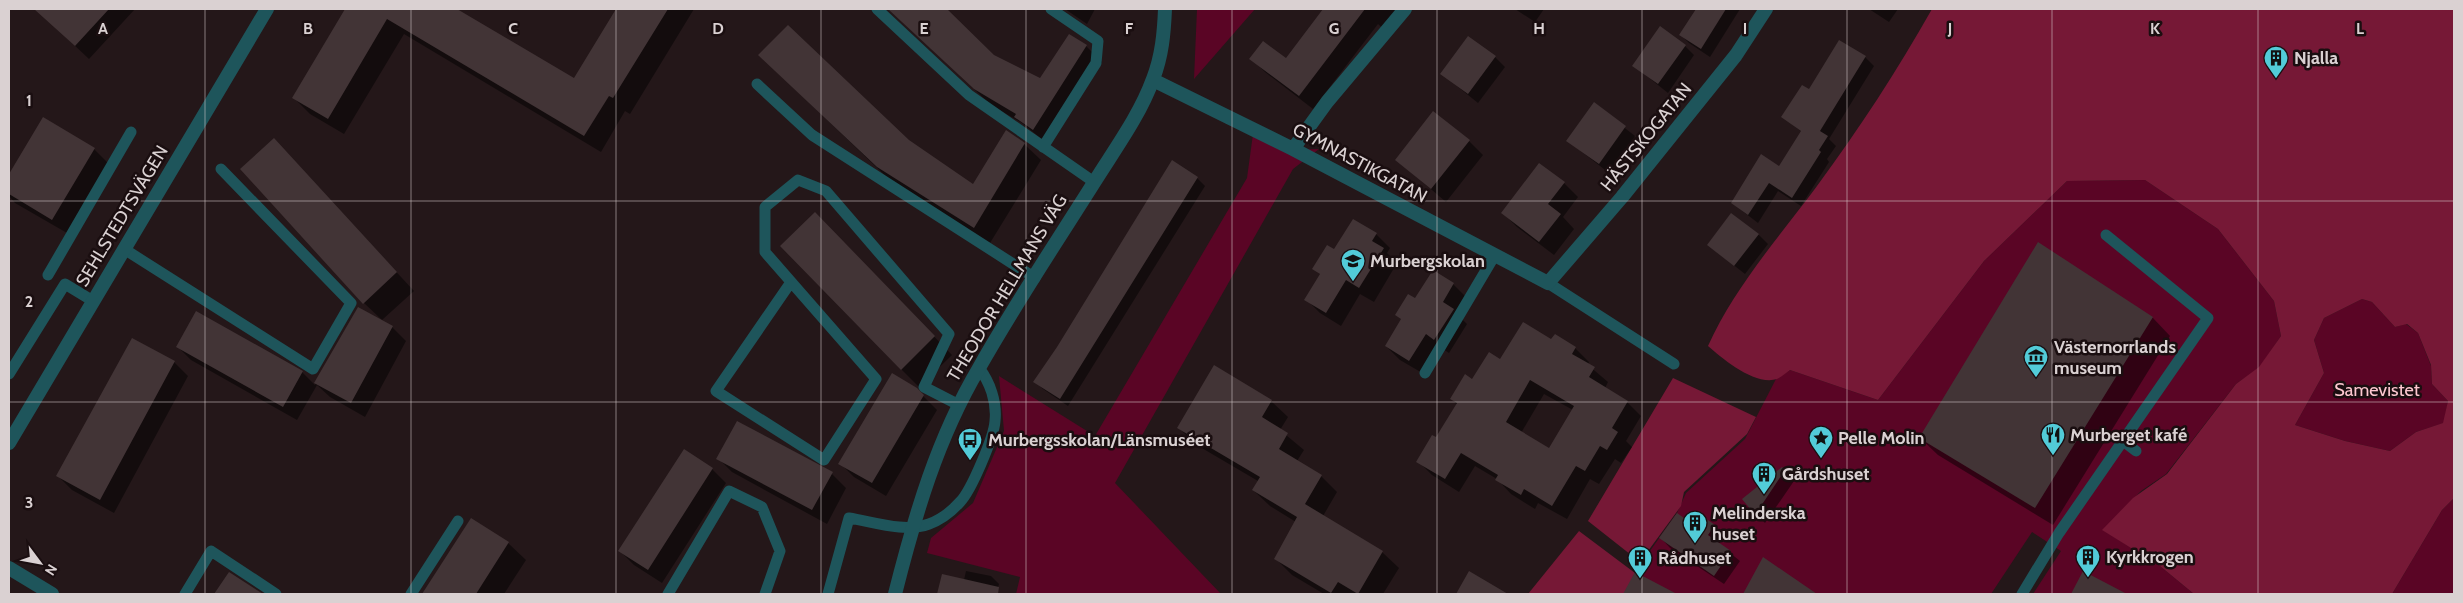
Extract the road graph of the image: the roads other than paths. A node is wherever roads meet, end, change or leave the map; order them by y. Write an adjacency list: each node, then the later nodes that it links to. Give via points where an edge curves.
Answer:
1 (266, 9): 15 (street, SEHLSTEDTSVÄGEN)
2 (877, 9): 10 (lane, via 968,95)
3 (1051, 9): 10 (lane, via 1098,41 1096,63)
4 (1165, 9): 7 (street, THEODOR HELLMANS VÄG, via 1163,43)
5 (1405, 9): 11 (street, via 1327,102)
6 (1766, 9): 20 (street, HÄSTSKOGATAN, via 1736,55)
7 (1153, 80): 11 (street, GYMNASTIKGATAN); 13 (street, THEODOR HELLMANS VÄG, via 1126,132)
8 (757, 84): 18 (lane, via 812,135)
9 (131, 132): 17 (lane)
10 (1043, 147): 13 (lane)
11 (1293, 149): 16 (street, GYMNASTIKGATAN)
12 (221, 168): 15 (lane, via 351,303 313,368)
13 (1094, 182): 18 (street, THEODOR HELLMANS VÄG)
14 (2106, 236): 27 (lane, via 2208,318)
15 (124, 249): 21 (street, SEHLSTEDTSVÄGEN)
16 (1495, 255): 20 (street, GYMNASTIKGATAN); 24 (lane)
17 (48, 275)
18 (1034, 278): 23 (street, THEODOR HELLMANS VÄG)
19 (791, 282): 19 (lane, via 716,391 824,460 876,379); 26 (lane, via 765,252 765,207 798,180 826,191 949,334 924,387)
20 (1548, 283): 22 (lane)
21 (93, 301): 25 (lane, via 66,284); 28 (street, SEHLSTEDTSVÄGEN)
22 (1674, 364)
23 (978, 368): 26 (street, THEODOR HELLMANS VÄG); 31 (lane, via 988,380 992,393 995,420 992,435 960,502 938,520)
24 (1425, 373)
25 (9, 374)
26 (958, 405): 31 (street, THEODOR HELLMANS VÄG, via 931,467)
27 (2123, 441): 29 (lane); 41 (lane, via 2059,533)
28 (9, 443)
29 (2136, 451)
30 (458, 521): 36 (lane)
31 (912, 528): 39 (lane, via 849,518); 40 (street, THEODOR HELLMANS VÄG)
32 (9, 568): 33 (street)
33 (52, 594)
34 (184, 594): 35 (lane, via 211,552)
35 (276, 594)
36 (412, 594)
37 (668, 594): 38 (lane, via 729,491 762,507 780,551)
38 (765, 594)
39 (828, 594)
40 (895, 594)
41 (2022, 594)

